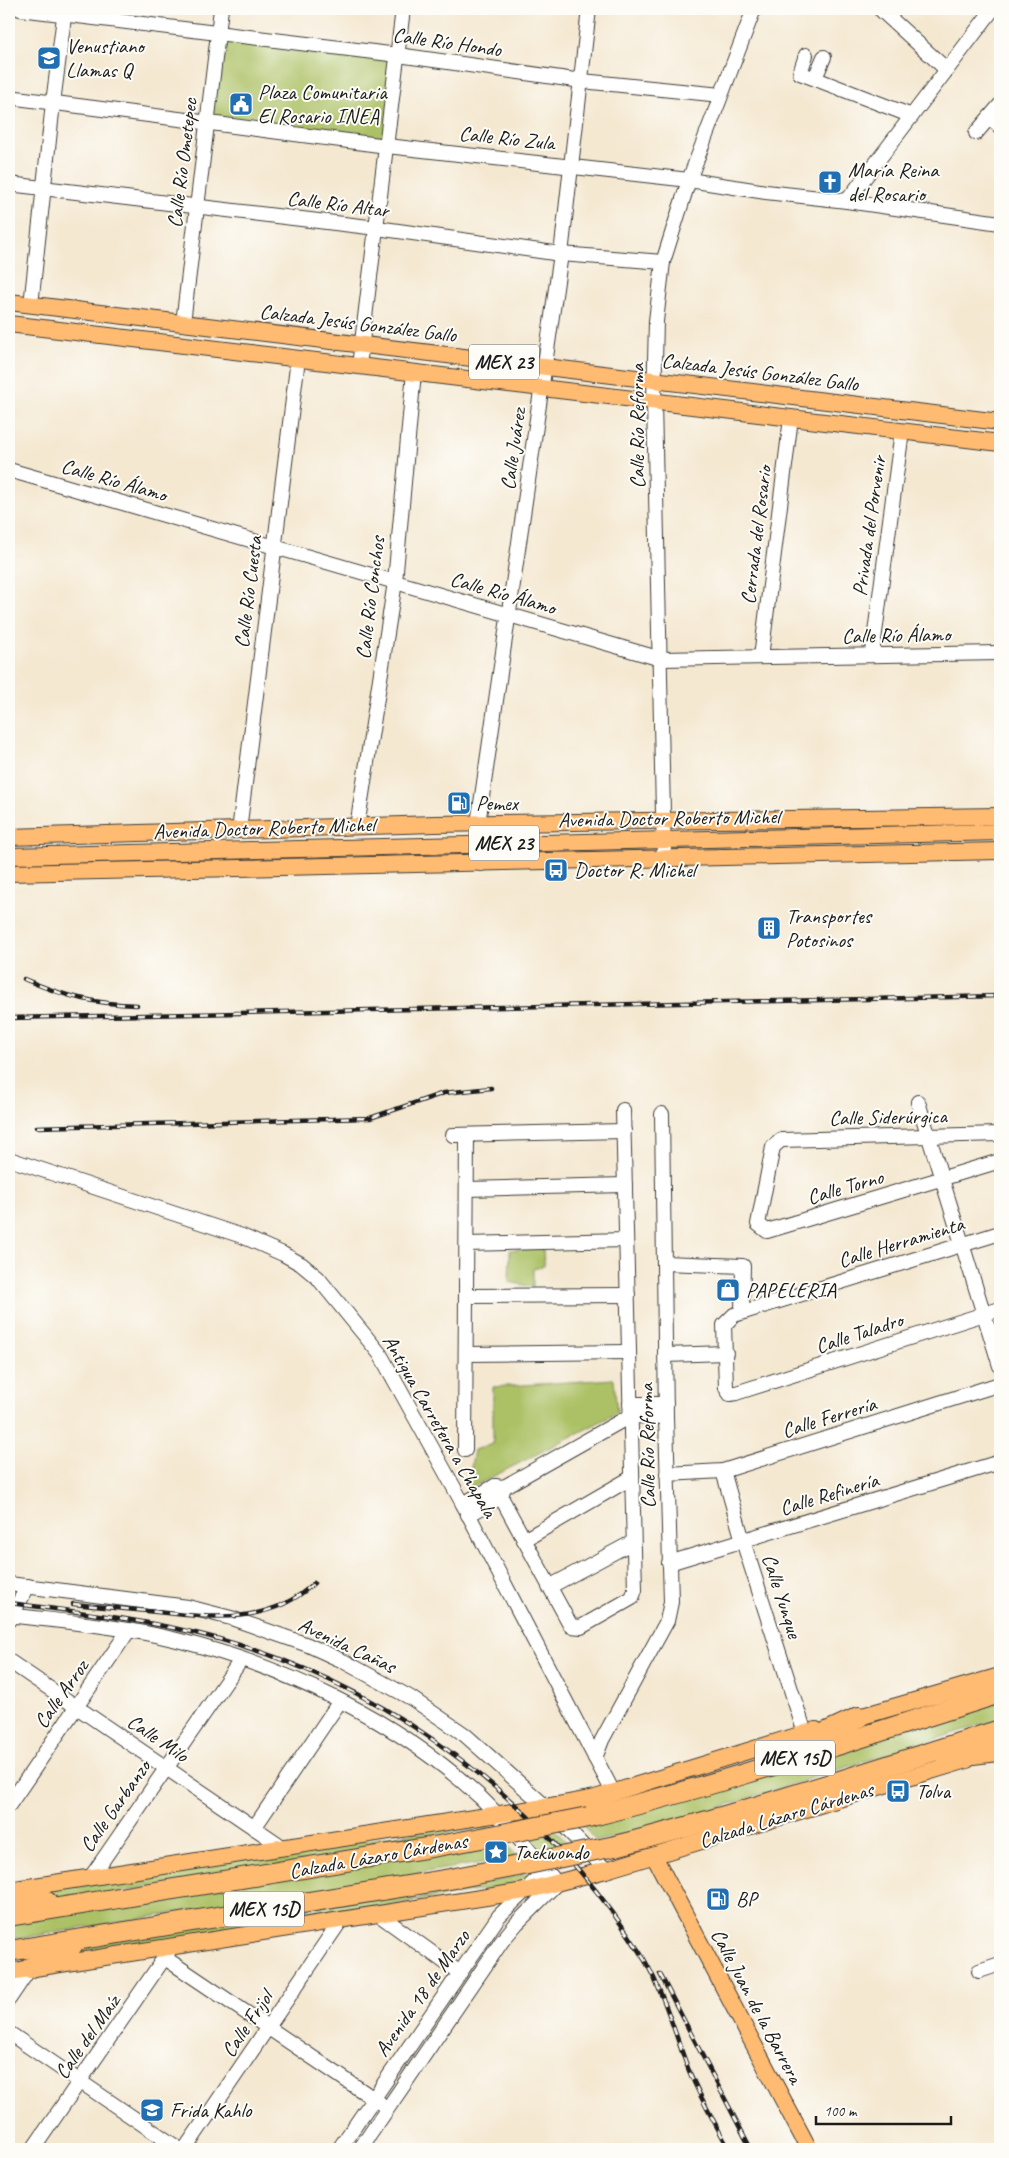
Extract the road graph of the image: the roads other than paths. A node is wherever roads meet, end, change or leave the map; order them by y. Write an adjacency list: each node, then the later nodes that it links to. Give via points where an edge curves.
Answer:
1 (20, 9): 7 (street, Calle Río Hondo)
2 (221, 9): 9 (street, Calle Río Ometepec)
3 (403, 9): 10 (street)
4 (589, 9): 15 (street, Calle Juárez)
5 (750, 9): 16 (street, Calle Río Reforma)
6 (993, 9): 13 (street)
7 (65, 12): 9 (street, Calle Río Hondo); 18 (street)
8 (889, 12): 13 (street)
9 (218, 33): 10 (street, Calle Río Hondo); 22 (street, Calle Río Ometepec)
10 (398, 55): 15 (street, Calle Río Hondo); 25 (street)
11 (806, 55): 14 (street, via 800,73)
12 (824, 58): 14 (street)
13 (946, 70): 20 (street)
14 (816, 78): 20 (street)
15 (582, 81): 16 (street, Calle Río Hondo); 26 (street, Calle Juárez)
16 (721, 94): 27 (street, Calle Río Reforma)
17 (9, 98): 18 (street, Calle Río Zula)
18 (53, 103): 22 (street, Calle Río Zula); 29 (street)
19 (1000, 105): 21 (street)
20 (912, 116): 30 (street)
21 (990, 117): 23 (street); 24 (street)
22 (207, 123): 25 (street, Calle Río Zula); 31 (street, Calle Río Ometepec)
23 (1000, 127)
24 (976, 132)
25 (387, 146): 26 (street, Calle Río Zula); 33 (street)
26 (571, 165): 27 (street, Calle Río Zula); 34 (street, Calle Juárez)
27 (689, 180): 30 (street, Calle Río Zula); 35 (street, Calle Río Reforma)
28 (9, 184): 29 (street, Calle Río Altar)
29 (44, 189): 31 (street, Calle Río Altar); 37 (street)
30 (847, 201): 32 (street, Calle Río Zula)
31 (197, 207): 33 (street, Calle Río Altar); 38 (street, Calle Río Ometepec)
32 (1000, 223)
33 (377, 228): 34 (street, Calle Río Altar); 40 (street)
34 (560, 254): 35 (street, Calle Río Altar); 43 (street, Calle Juárez)
35 (662, 262): 45 (street, Calle Río Reforma, via 656,321)
36 (9, 302): 37 (main road, Calzada Jesús González Gallo / MEX 23)
37 (31, 305): 38 (main road, Calzada Jesús González Gallo / MEX 23)
38 (183, 323): 40 (main road, Calzada Jesús González Gallo / MEX 23)
39 (9, 324): 41 (main road, Calzada Jesús González Gallo / MEX 23)
40 (363, 345): 42 (street); 43 (main road, Calzada Jesús González Gallo / MEX 23)
41 (298, 359): 42 (main road, Calzada Jesús González Gallo / MEX 23); 53 (street, Calle Río Cuesta)
42 (359, 366): 44 (main road, Calzada Jesús González Gallo / MEX 23)
43 (543, 367): 45 (main road, Calzada Jesús González Gallo / MEX 23); 46 (street, Calle Juárez)
44 (414, 372): 46 (main road, Calzada Jesús González Gallo / MEX 23); 54 (street, Calle Río Conchos)
45 (656, 381): 47 (street, Calle Río Reforma); 49 (main road, Calzada Jesús González Gallo / MEX 23)
46 (542, 388): 47 (main road, Calzada Jesús González Gallo / MEX 23); 55 (street, Calle Juárez)
47 (654, 402): 48 (main road, Calzada Jesús González Gallo / MEX 23); 59 (street, Calle Río Reforma)
48 (790, 418): 50 (main road, Calzada Jesús González Gallo / MEX 23); 58 (street, Cerrada del Rosario)
49 (1000, 422)
50 (902, 432): 51 (main road, Calzada Jesús González Gallo / MEX 23); 57 (street, Privada del Porvenir)
51 (1000, 443)
52 (9, 470): 53 (street, Calle Río Álamo)
53 (275, 547): 54 (street, Calle Río Álamo); 65 (street, Calle Río Cuesta)
54 (395, 582): 55 (street, Calle Río Álamo); 63 (street, Calle Río Conchos)
55 (509, 615): 59 (street, Calle Río Álamo); 62 (street, Calle Juárez)
56 (1000, 653): 57 (street, Calle Río Álamo)
57 (872, 655): 58 (street, Calle Río Álamo)
58 (761, 657): 59 (street, Calle Río Álamo)
59 (661, 659): 61 (street, Calle Río Reforma)
60 (1000, 816): 61 (main road, Avenida Doctor Roberto Michel)
61 (664, 821): 62 (main road, Avenida Doctor Roberto Michel); 68 (street, Calle Río Reforma)
62 (478, 824): 64 (main road, Avenida Doctor Roberto Michel); 69 (street, Calle Juárez)
63 (357, 827): 64 (main road, Avenida Doctor Roberto Michel); 65 (main road, Avenida Doctor Roberto Michel)
64 (381, 827): 70 (main road)
65 (239, 831): 67 (main road, Avenida Doctor Roberto Michel)
66 (1000, 832): 68 (main road, Avenida Doctor Roberto Michel / MEX 23)
67 (9, 837)
68 (664, 839): 69 (main road, Avenida Doctor Roberto Michel / MEX 23); 74 (street, Calle Río Reforma)
69 (479, 844): 70 (main road, Avenida Doctor Roberto Michel / MEX 23); 75 (street, Calle Juárez)
70 (361, 847): 71 (main road, Avenida Doctor Roberto Michel / MEX 23)
71 (240, 850): 73 (main road, Avenida Doctor Roberto Michel / MEX 23); 76 (main road)
72 (1000, 851): 74 (main road, Avenida Doctor Roberto Michel)
73 (9, 856)
74 (664, 859): 75 (main road, Avenida Doctor Roberto Michel)
75 (481, 864): 76 (main road, Avenida Doctor Roberto Michel)
76 (240, 869): 77 (main road, Avenida Doctor Roberto Michel)
77 (9, 873)
78 (918, 1102): 83 (street)
79 (623, 1110): 81 (street)
80 (662, 1114): 94 (street, Calle Río Reforma)
81 (624, 1131): 87 (street); 88 (street, via 460,1135)
82 (1000, 1134): 83 (street, Calle Siderúrgica)
83 (927, 1136): 86 (street); 89 (street, Calle Siderúrgica, via 778,1141 773,1147 758,1220)
84 (9, 1159): 114 (street, Antigua Carretera a Chapala, via 242,1236 301,1264 318,1278 380,1354)
85 (1000, 1161): 86 (street)
86 (941, 1180): 89 (street, Calle Torno, via 767,1231); 93 (street)
87 (625, 1185): 88 (street); 91 (street)
88 (467, 1189): 92 (street)
89 (761, 1227)
90 (1000, 1232): 93 (street, Calle Herramienta)
91 (626, 1240): 92 (street); 96 (street)
92 (466, 1244): 95 (street)
93 (961, 1244): 98 (street, Calle Herramienta); 99 (street)
94 (664, 1263): 98 (street, via 743,1266); 103 (street, Calle Río Reforma)
95 (466, 1296): 96 (street); 102 (street)
96 (628, 1296): 100 (street)
97 (1000, 1309): 99 (street, Calle Taladro)
98 (742, 1312): 101 (street, Calle Herramienta, via 728,1318 724,1325)
99 (984, 1314): 101 (street, Calle Taladro, via 730,1394 726,1388); 104 (street)
100 (628, 1352): 102 (street); 106 (street)
101 (726, 1353): 103 (street)
102 (466, 1354): 108 (street)
103 (665, 1355): 107 (street, Calle Río Reforma)
104 (1000, 1366)
105 (1000, 1384): 110 (street, Calle Ferrería)
106 (630, 1410): 107 (street); 112 (street); 113 (street)
107 (666, 1411): 111 (street, Calle Río Reforma)
108 (465, 1450)
109 (1000, 1462): 116 (street, Calle Refinería)
110 (723, 1471): 111 (street, Calle Ferrería); 116 (street, Calle Yunque)
111 (667, 1474): 118 (street, Calle Río Reforma)
112 (631, 1478): 115 (street); 117 (street)
113 (500, 1490): 114 (street); 115 (street)
114 (465, 1509): 134 (street, Antigua Carretera a Chapala)
115 (524, 1540): 121 (street)
116 (743, 1541): 118 (street, Calle Refinería); 132 (street, Calle Yunque)
117 (633, 1542): 121 (street); 121 (street, via 635,1590 632,1598 581,1627 568,1624)
118 (669, 1563): 134 (street, Calle Río Reforma, via 670,1613)
119 (9, 1584): 120 (street, Avenida Cañas)
120 (28, 1586): 122 (street); 140 (street, Avenida Cañas, via 188,1608 231,1618 308,1645 411,1698 464,1734)
121 (549, 1587)
122 (10, 1616): 123 (street)
123 (129, 1630): 124 (street, via 176,1639); 129 (street, Calle Arroz)
124 (241, 1660): 128 (street); 135 (street, Calle Garbanzo)
125 (9, 1661): 129 (street, Calle Milo)
126 (1000, 1676): 130 (main road, Calzada Lázaro Cárdenas)
127 (1000, 1693): 136 (highway, Calzada Lázaro Cárdenas / MEX 15D)
128 (340, 1701): 141 (street, via 437,1761); 142 (street)
129 (76, 1707): 135 (street, Calle Milo); 139 (street, Calle Arroz)
130 (859, 1718): 132 (main road, Calzada Lázaro Cárdenas); 136 (highway)
131 (1000, 1730): 137 (highway, Calzada Lázaro Cárdenas / MEX 15D)
132 (805, 1733): 138 (main road, Calzada Lázaro Cárdenas)
133 (999, 1753): 137 (highway, via 958,1755); 144 (main road, Calzada Lázaro Cárdenas)
134 (595, 1758): 138 (street, Antigua Carretera a Chapala)
135 (166, 1768): 142 (street, Calle Milo); 147 (street, Calle Garbanzo)
136 (728, 1779): 152 (highway, Calzada Lázaro Cárdenas / MEX 15D, bridge, via 652,1802 492,1836)
137 (819, 1787): 156 (highway, Calzada Lázaro Cárdenas / MEX 15D, bridge, via 615,1846 450,1879)
138 (613, 1792): 140 (main road, Calzada Lázaro Cárdenas)
139 (9, 1805)
140 (546, 1807): 141 (main road, Calzada Lázaro Cárdenas); 146 (street, Avenida Cañas)
141 (498, 1815): 143 (main road, Calzada Lázaro Cárdenas); 145 (street)
142 (254, 1828): 143 (street, Calle Milo)
143 (284, 1848): 147 (main road, Calzada Lázaro Cárdenas)
144 (654, 1856): 146 (main road, Calzada Lázaro Cárdenas); 175 (main road, Calle Juan de la Barrera)
145 (540, 1864): 148 (street); 150 (street, Avenida 18 de Marzo, via 536,1880)
146 (606, 1870): 148 (main road, Calzada Lázaro Cárdenas)
147 (91, 1877): 149 (main road, Calzada Lázaro Cárdenas)
148 (557, 1883): 150 (main road, Calzada Lázaro Cárdenas); 169 (street, Avenida 18 de Marzo, via 502,1941)
149 (9, 1890)
150 (524, 1891): 153 (main road, Calzada Lázaro Cárdenas); 163 (street, Avenida 18 de Marzo, via 499,1916)
151 (9, 1899): 152 (highway)
152 (77, 1905): 154 (highway, Calzada Lázaro Cárdenas / MEX 15D)
153 (378, 1914): 155 (main road, Calzada Lázaro Cárdenas); 163 (street)
154 (9, 1916)
155 (341, 1920): 158 (main road, Calzada Lázaro Cárdenas); 165 (street, Calle Frijol)
156 (88, 1938): 157 (highway, Calzada Lázaro Cárdenas / MEX 15D); 159 (highway)
157 (9, 1951)
158 (169, 1952): 159 (main road, Calzada Lázaro Cárdenas); 165 (street); 167 (street, Calle del Maíz)
159 (30, 1968): 162 (main road, Calzada Lázaro Cárdenas); 164 (street)
160 (998, 1969): 161 (street)
161 (979, 1971)
162 (9, 1972)
163 (460, 1973): 168 (street, Avenida 18 de Marzo)
164 (9, 1999)
165 (268, 2028): 168 (street); 172 (street, Calle Frijol)
166 (9, 2033): 167 (street)
167 (80, 2082): 170 (street, Calle del Maíz); 171 (street)
168 (373, 2098): 169 (street); 173 (street, Avenida 18 de Marzo)
169 (388, 2108): 174 (street, Avenida 18 de Marzo)
170 (33, 2149)
171 (178, 2149)
172 (185, 2149)
173 (339, 2149)
174 (360, 2149)
175 (808, 2149)

